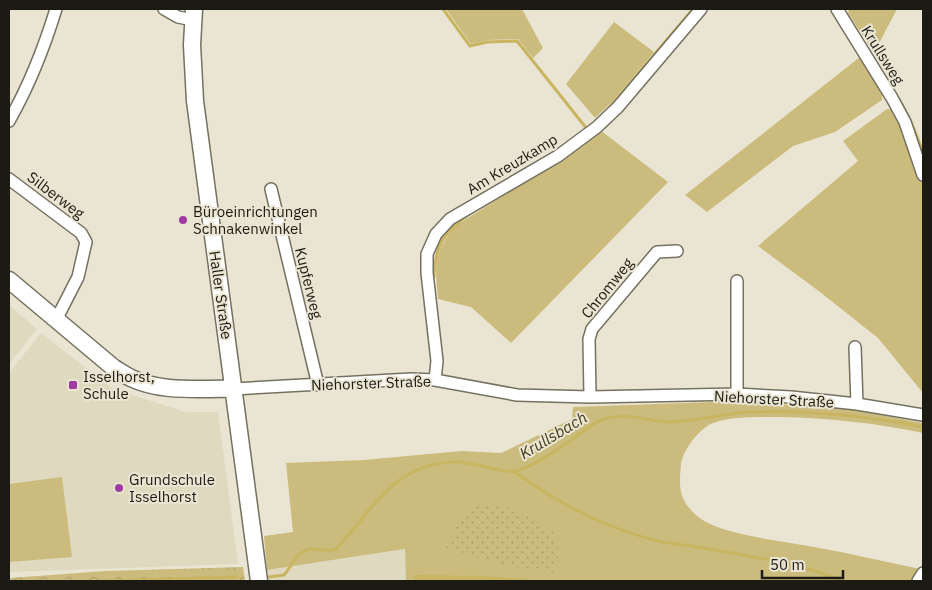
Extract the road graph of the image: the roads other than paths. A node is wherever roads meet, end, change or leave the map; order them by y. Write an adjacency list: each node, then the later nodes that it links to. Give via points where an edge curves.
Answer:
1 (56, 9): 6 (street, via 28,85)
2 (164, 9): 5 (street, via 178,18)
3 (701, 9): 15 (street, Am Kreuzkamp, via 618,107 596,126 558,156 450,219 436,234 427,254 437,361)
4 (837, 9): 7 (street, Krullsweg, via 905,122)
5 (193, 14): 17 (street, Haller Straße, via 195,101)
6 (10, 115)
7 (923, 175)
8 (9, 179): 13 (street, Silberweg, via 81,233 86,242 78,277)
9 (271, 189): 16 (street, Kupferweg)
10 (677, 251): 19 (street, Chromweg, via 657,252 592,329 589,339)
11 (9, 280): 13 (street, Niehorster Straße)
12 (737, 281): 18 (street)
13 (56, 320): 17 (street, Niehorster Straße, via 131,378 148,384 186,389)
14 (855, 347): 20 (street, Niehorster Straße)
15 (435, 380): 16 (street, Niehorster Straße); 19 (street, Niehorster Straße, via 517,395)
16 (318, 385): 17 (street, Niehorster Straße)
17 (233, 389): 23 (street, Haller Straße)
18 (737, 394): 19 (street, Niehorster Straße); 20 (street, Niehorster Straße)
19 (590, 397)
20 (857, 404): 21 (street, Niehorster Straße)
21 (923, 416)
22 (923, 573): 24 (street)
23 (259, 581)
24 (918, 581)

